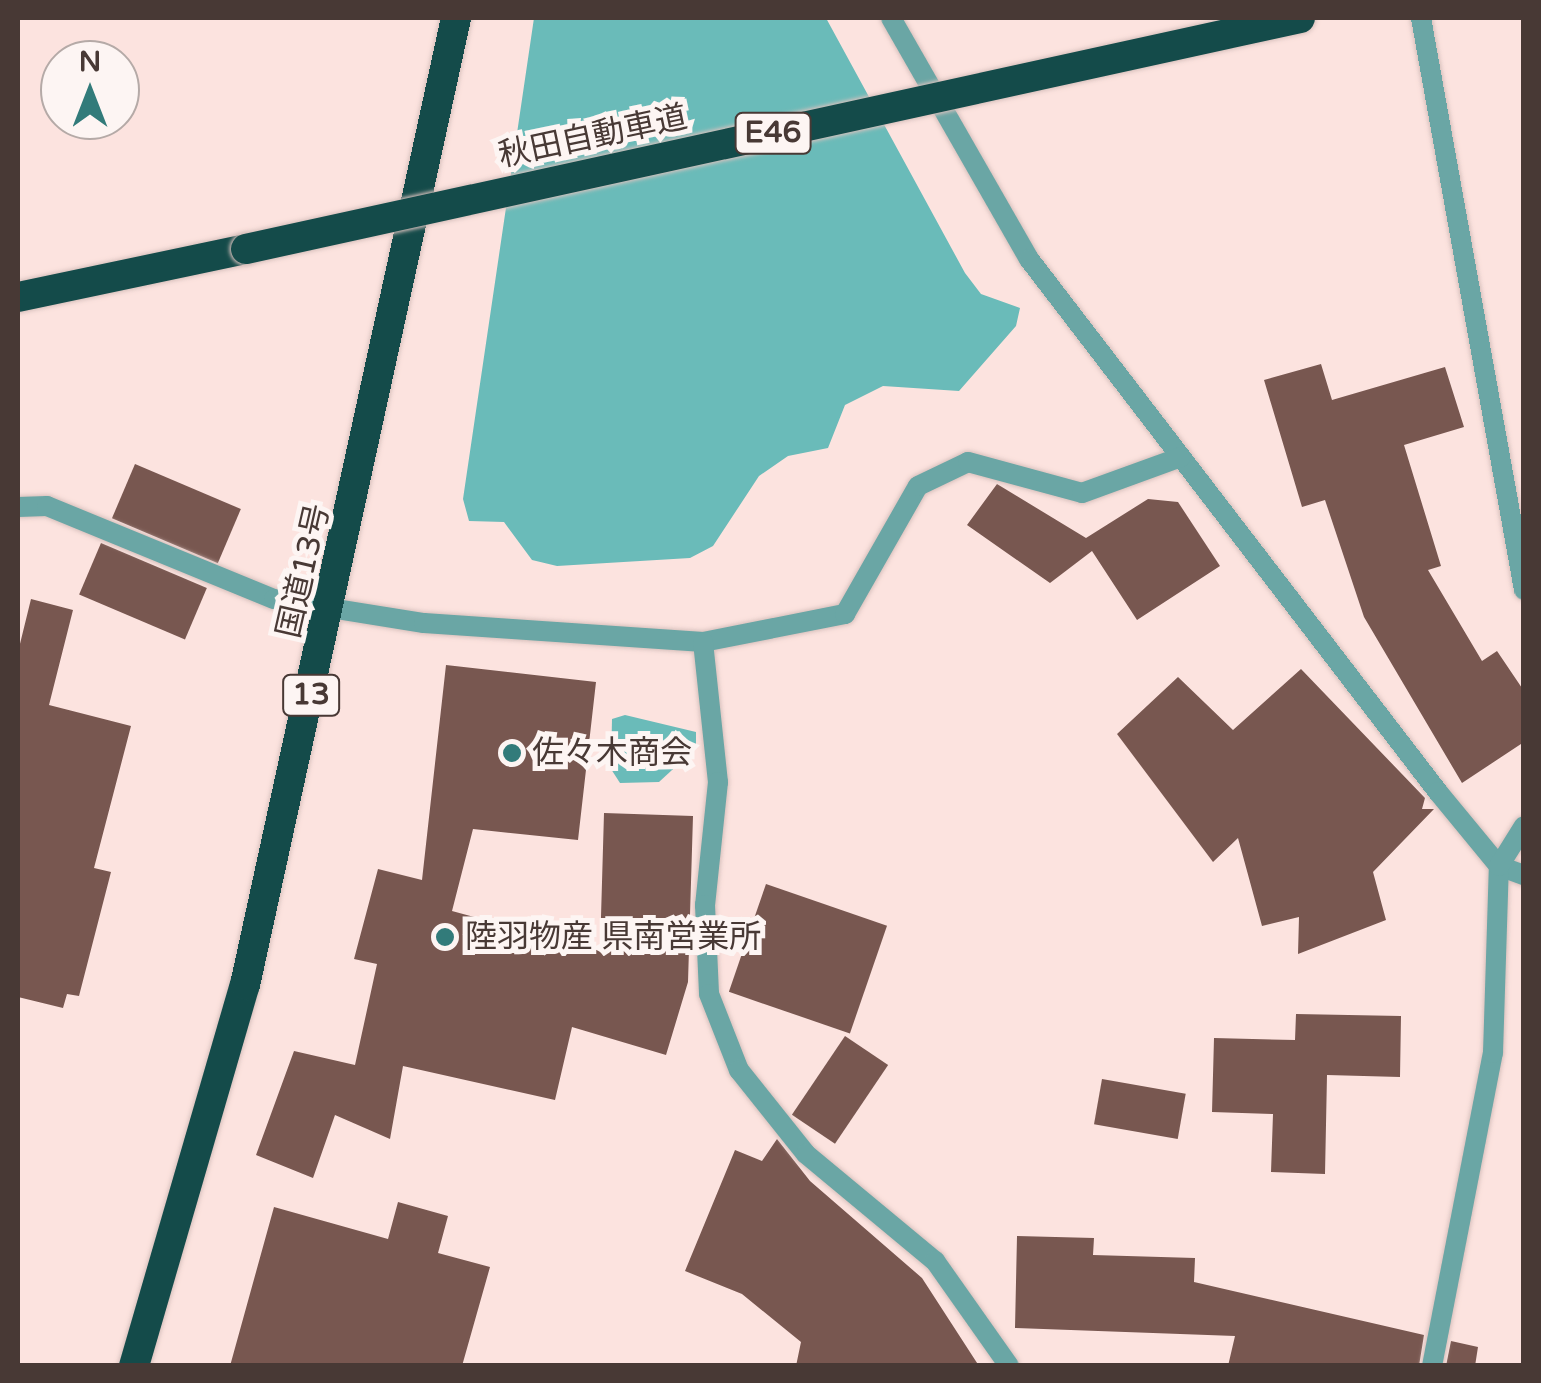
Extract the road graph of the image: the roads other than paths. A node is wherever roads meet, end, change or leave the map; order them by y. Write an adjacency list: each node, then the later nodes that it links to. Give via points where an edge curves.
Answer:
1 (456, 18): 9 (highway, 国道13号 / 13)
2 (891, 18): 6 (street, via 1029,259)
3 (1300, 18): 5 (highway, 秋田自動車道 / E46, bridge)
4 (1422, 18): 8 (street)
5 (18, 297)
6 (1182, 458): 10 (street, via 1082,493 968,462 918,486 846,614); 12 (street)
7 (18, 507): 9 (street, via 47,506 274,599)
8 (1524, 590)
9 (331, 610): 10 (street); 14 (highway, 国道13号 / 13, via 245,985)
10 (703, 642): 15 (street, via 718,782 705,905 710,994 739,1070 806,1154 935,1261)
11 (1524, 826): 12 (street)
12 (1499, 866): 13 (street); 16 (street, via 1493,1053)
13 (1524, 875)
14 (134, 1366)
15 (1009, 1366)
16 (1432, 1366)

